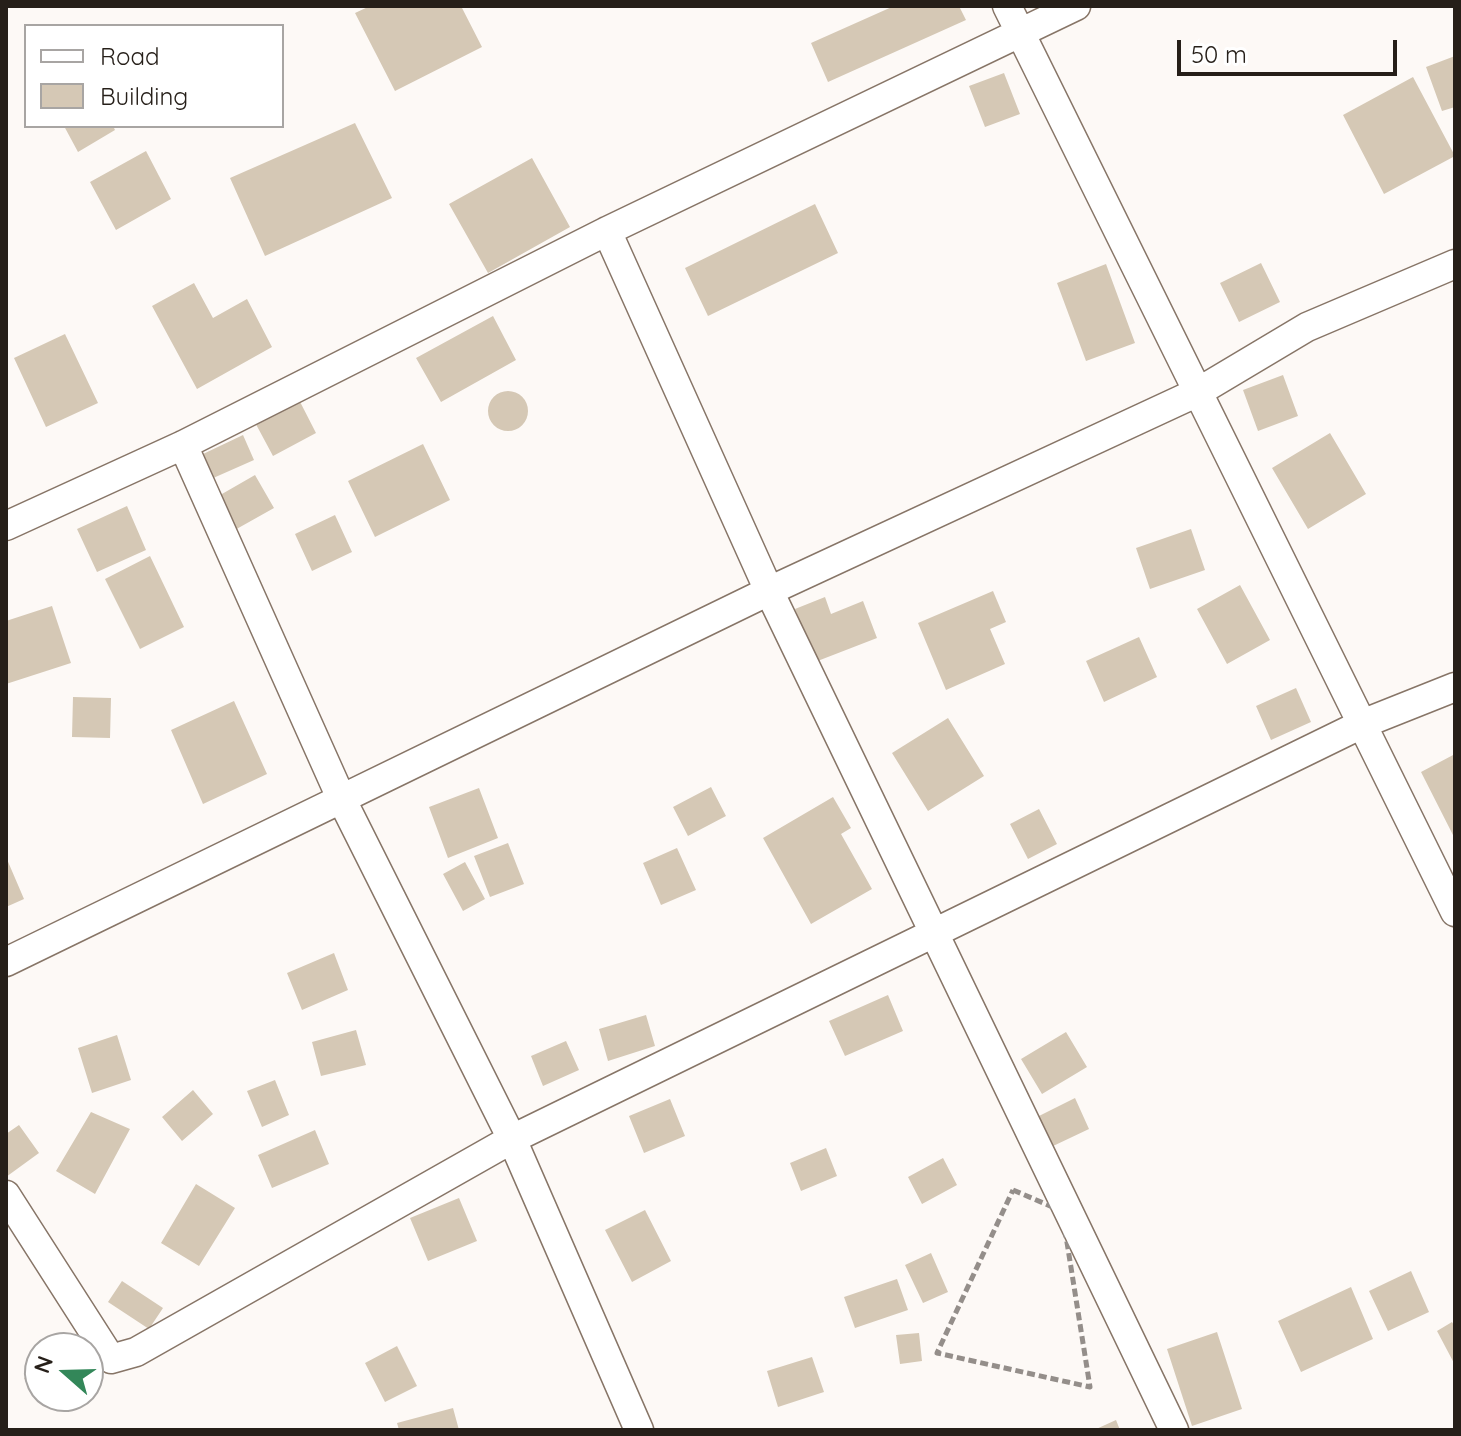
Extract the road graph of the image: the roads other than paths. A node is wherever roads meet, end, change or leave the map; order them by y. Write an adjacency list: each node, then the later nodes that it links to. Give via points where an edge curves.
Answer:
1 (1007, 6): 3 (street)
2 (1076, 6): 3 (street)
3 (1020, 32): 4 (street); 6 (street)
4 (607, 231): 7 (street); 9 (street)
5 (1455, 264): 6 (street, via 1307,327)
6 (1198, 392): 9 (street); 11 (street)
7 (183, 445): 8 (street); 12 (street)
8 (6, 526)
9 (769, 591): 12 (street); 14 (street)
10 (1455, 687): 11 (street)
11 (1362, 724): 13 (street); 14 (street)
12 (341, 798): 15 (street); 16 (street)
13 (1455, 912)
14 (934, 935): 16 (street); 19 (street)
15 (6, 962)
16 (512, 1139): 17 (street, via 136,1352 111,1359); 18 (street)
17 (6, 1195)
18 (639, 1430)
19 (1174, 1430)

